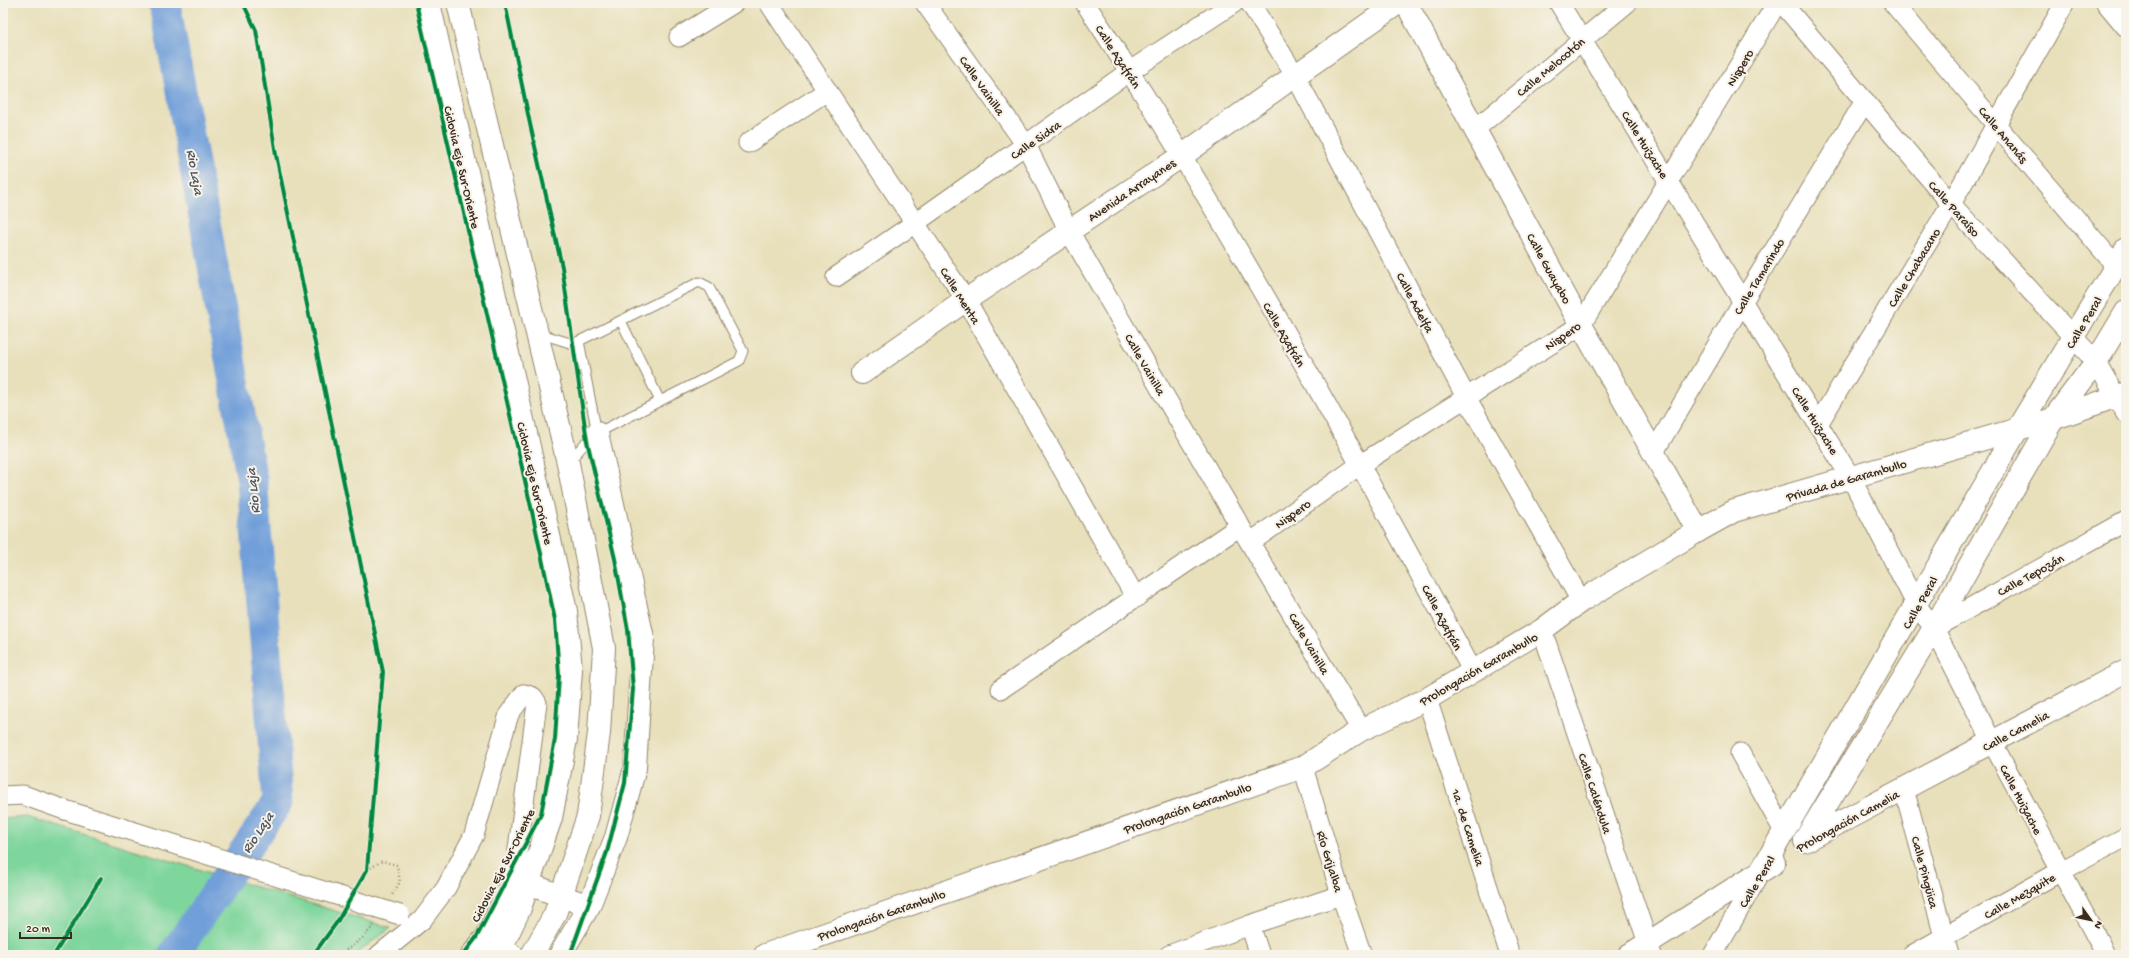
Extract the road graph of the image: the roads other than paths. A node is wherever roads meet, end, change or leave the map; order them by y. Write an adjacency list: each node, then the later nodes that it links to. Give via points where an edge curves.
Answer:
1 (428, 3): 81 (main road, via 566,611 571,670 566,739 551,818)
2 (458, 3): 41 (main road)
3 (769, 3): 23 (street, Calle Menta)
4 (925, 3): 28 (street, Calle Vainilla)
5 (1085, 3): 21 (street, Calle Azafrán)
6 (1234, 3): 21 (street, Calle Sidra)
7 (1250, 3): 22 (street, Calle Adelfa)
8 (1398, 3): 22 (main road, Avenida Arrayanes)
9 (1406, 3): 26 (main road, Calle Guayabo)
10 (1559, 3): 20 (street, Calle Huizache)
11 (1627, 3): 20 (street, Calle Melocotón)
12 (1777, 3): 30 (street, Nispero)
13 (1782, 3): 24 (street, Calle Paraíso)
14 (1893, 3): 25 (street, Calle Ananás)
15 (2065, 3): 25 (street, Calle Chabacano)
16 (2106, 3): 18 (street)
17 (725, 5): 19 (street)
18 (2126, 27)
19 (679, 37)
20 (1582, 40): 26 (street, Calle Melocotón); 30 (street, Calle Huizache)
21 (1130, 71): 28 (street, Calle Sidra); 29 (street, Calle Azafrán)
22 (1295, 75): 29 (main road, Avenida Arrayanes); 46 (street, Calle Adelfa)
23 (827, 91): 27 (street); 32 (street, Calle Menta)
24 (1865, 102): 31 (street, Calle Paraíso); 37 (street, Calle Tamarindo)
25 (1997, 125): 31 (street, Calle Chabacano); 34 (street, Calle Ananás)
26 (1474, 130): 40 (main road, Calle Guayabo)
27 (748, 143)
28 (1026, 145): 32 (street, Calle Sidra); 33 (street, Calle Vainilla)
29 (1182, 155): 33 (main road, Avenida Arrayanes); 55 (street, Calle Azafrán)
30 (1669, 182): 37 (street, Calle Huizache); 40 (street, Nispero)
31 (1951, 204): 42 (street, Calle Paraíso); 50 (street, Calle Chabacano)
32 (915, 223): 35 (street, Calle Sidra); 36 (street, Calle Menta)
33 (1069, 231): 36 (main road, Avenida Arrayanes); 58 (street, Calle Vainilla)
34 (2121, 257): 42 (main road, Calle Peral)
35 (836, 277)
36 (966, 300): 45 (main road, Avenida Arrayanes); 61 (street, Calle Menta)
37 (1742, 301): 50 (street, Calle Huizache); 53 (street, Calle Tamarindo)
38 (2126, 312): 44 (main road, Calle Peral)
39 (621, 321): 43 (lane); 47 (lane); 47 (lane, via 700,282 709,287 743,351 739,361)
40 (1581, 325): 46 (street, Nispero); 53 (main road, Calle Guayabo)
41 (537, 333): 43 (lane, via 573,344); 54 (main road)
42 (2074, 338): 44 (street, Calle Paraíso); 51 (main road, Calle Peral)
43 (579, 341): 52 (lane)
44 (2096, 362): 48 (street, Calle Paraíso); 49 (main road, Calle Peral)
45 (862, 373)
46 (1466, 397): 55 (street, Nispero); 62 (street, Calle Adelfa)
47 (660, 401): 52 (lane)
48 (2123, 401): 49 (main road, Privada de Garambullo)
49 (2053, 419): 51 (main road, Privada de Garambullo); 64 (main road, Calle Peral)
50 (1818, 424): 56 (street, Calle Huizache)
51 (2018, 428): 56 (main road, Privada de Garambullo); 63 (main road, Calle Peral)
52 (597, 433): 54 (lane); 84 (main road, via 643,638 635,768 616,837)
53 (1654, 452): 59 (main road, Calle Guayabo)
54 (568, 463): 83 (main road, via 604,648 599,733 588,816)
55 (1361, 464): 60 (street, Nispero); 67 (street, Calle Azafrán)
56 (1851, 478): 59 (main road, Privada de Garambullo, via 1734,512); 63 (street, Calle Huizache)
57 (2126, 521): 64 (street, Calle Tepozán)
58 (1240, 526): 60 (street, Calle Vainilla); 61 (street)
59 (1698, 531): 62 (main road, Privada de Garambullo)
60 (1251, 542): 70 (street, Calle Vainilla)
61 (1136, 598): 68 (street)
62 (1581, 601): 65 (main road, Prolongación Garambullo)
63 (1917, 606): 64 (street, Calle Huizache); 76 (main road, Calle Peral)
64 (1934, 628): 71 (street, Calle Huizache); 78 (main road, Calle Peral)
65 (1542, 630): 67 (main road, Prolongación Garambullo); 89 (street, Calle Caléndula)
66 (2126, 671): 71 (main road, Calle Camelia)
67 (1473, 672): 69 (main road, Prolongación Garambullo)
68 (1001, 689)
69 (1427, 700): 70 (main road, Prolongación Garambullo); 97 (street, 1a. de Camelia)
70 (1361, 730): 73 (main road, Prolongación Garambullo)
71 (1992, 742): 74 (main road, Calle Camelia); 80 (street, Calle Huizache)
72 (1740, 753): 76 (street)
73 (1304, 767): 82 (street, Río Grijalba); 93 (main road, Prolongación Garambullo)
74 (1904, 789): 78 (main road, Prolongación Camelia); 87 (street, Calle Pingüica)
75 (3, 796): 85 (street, bridge, via 23,795)
76 (1785, 833): 79 (main road, Calle Peral)
77 (2126, 837): 80 (street, Calle Mezquite)
78 (1805, 840): 79 (main road, Prolongación Camelia)
79 (1761, 871): 89 (main road, Prolongación Camelia); 98 (street, Calle Peral)
80 (2061, 871): 87 (street, Calle Mezquite); 100 (street, Calle Huizache)
81 (520, 881): 83 (main road); 85 (street, via 516,864 537,703 532,697 524,694 509,714 474,835 446,888); 88 (main road)
82 (1341, 895): 86 (street); 96 (street, Río Grijalba)
83 (561, 896): 84 (main road); 91 (main road, via 555,914)
84 (589, 906): 92 (main road)
85 (422, 920): 90 (street)
86 (1250, 925): 94 (street); 95 (street)
87 (1946, 946): 99 (street, Calle Mezquite)
88 (493, 951)
89 (1642, 951)
90 (379, 955)
91 (532, 955)
92 (560, 955)
93 (765, 955)
94 (1169, 955)
95 (1260, 955)
96 (1362, 955)
97 (1510, 955)
98 (1713, 955)
99 (1912, 955)
100 (2106, 955)

